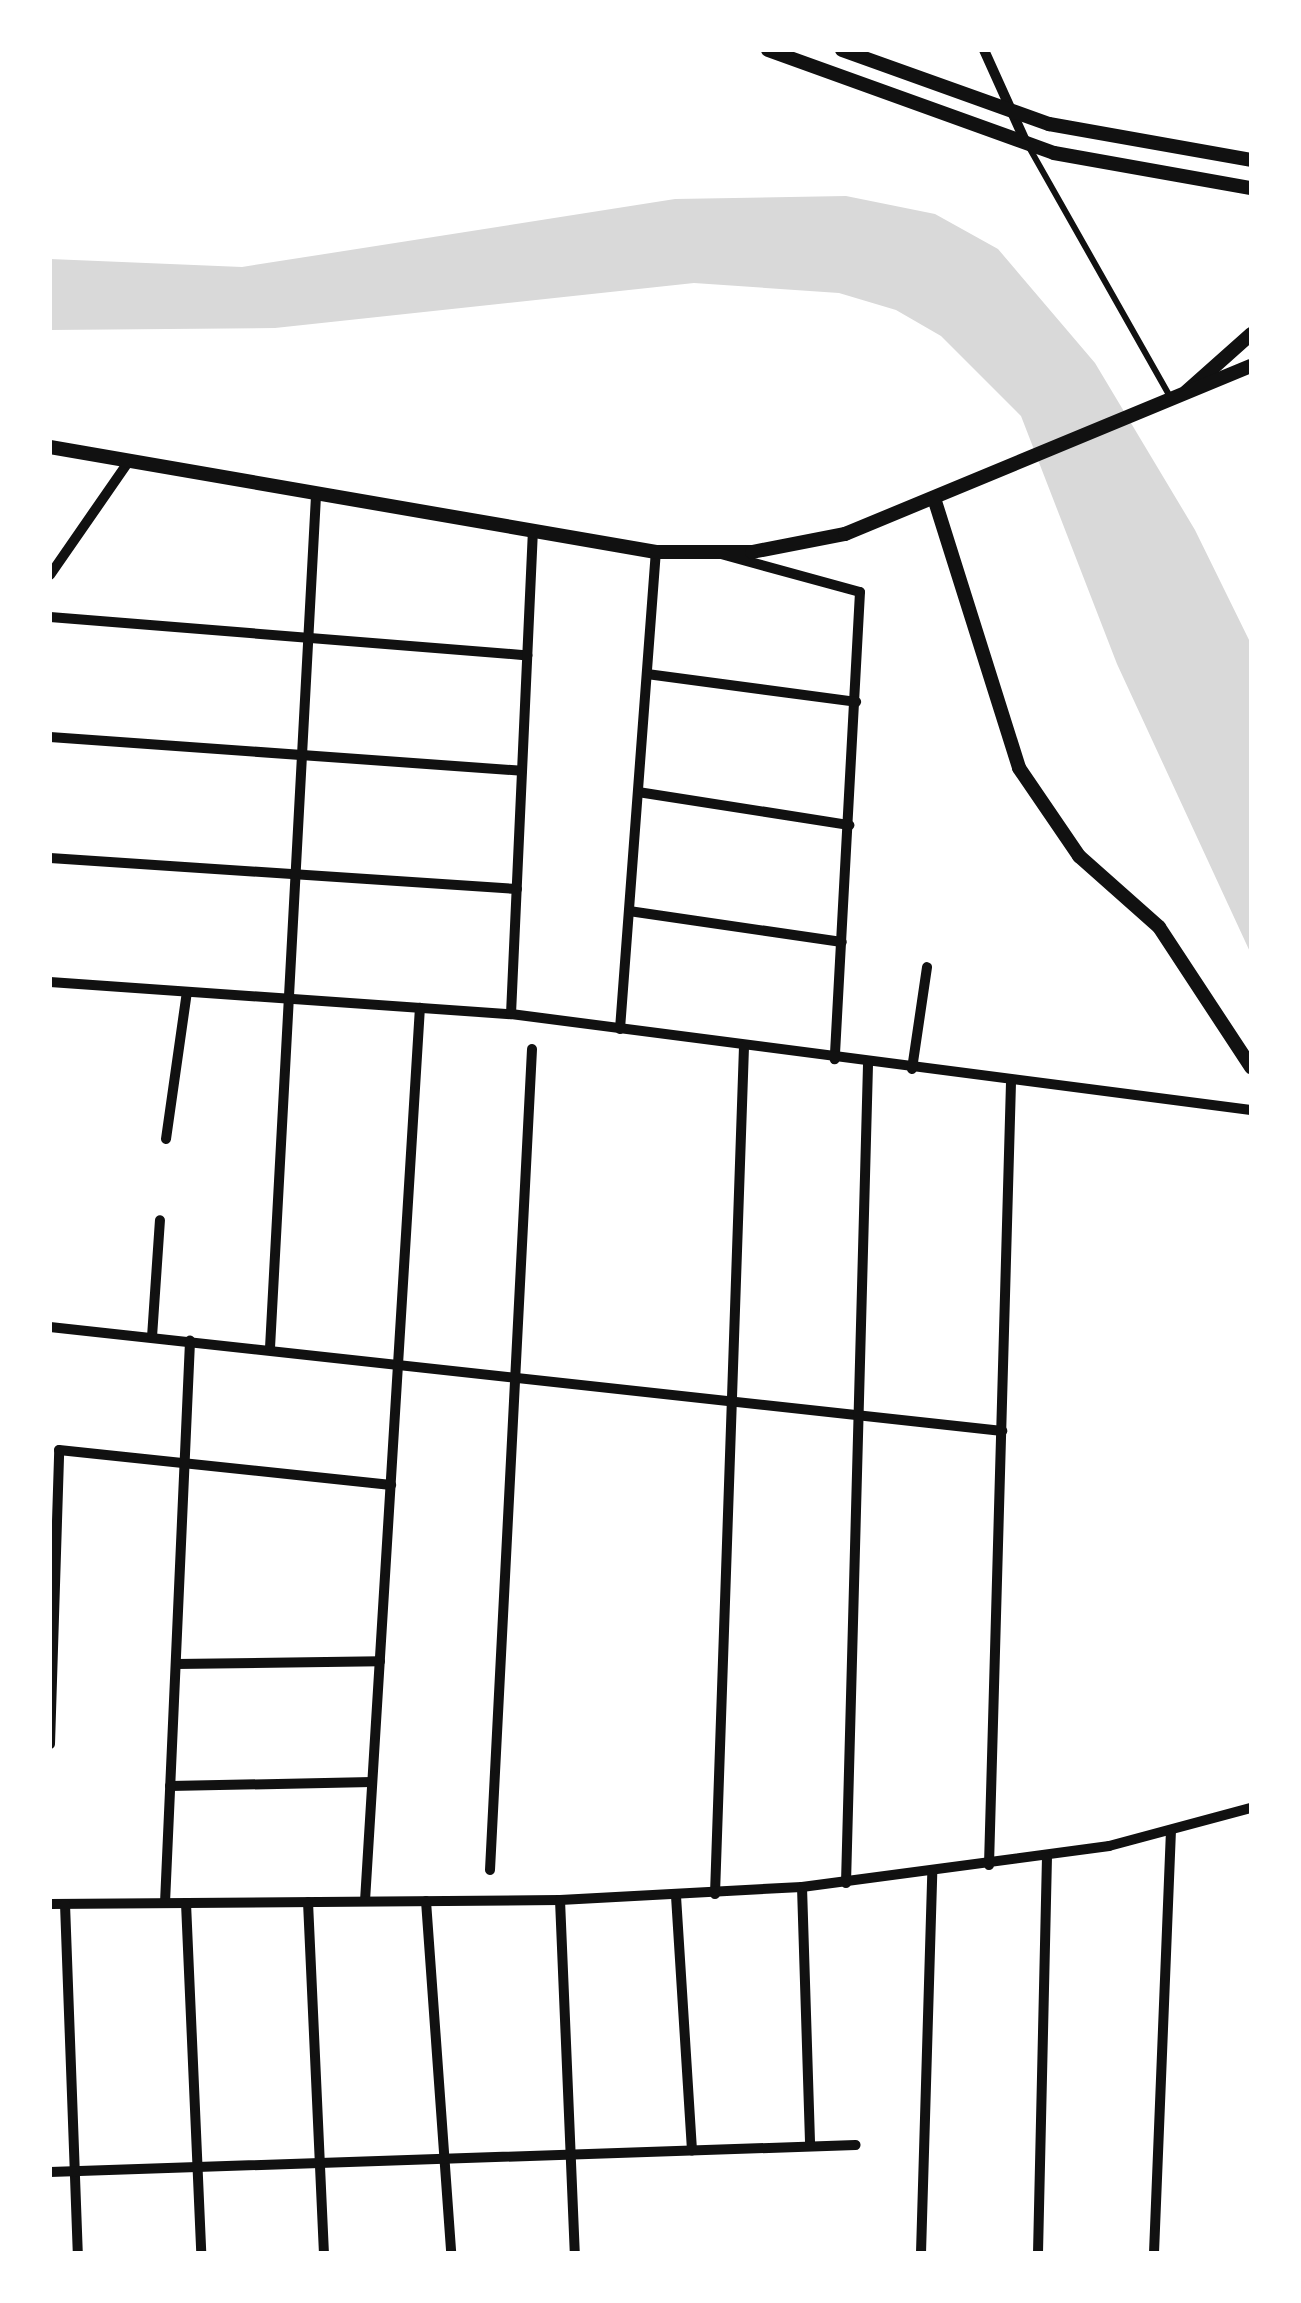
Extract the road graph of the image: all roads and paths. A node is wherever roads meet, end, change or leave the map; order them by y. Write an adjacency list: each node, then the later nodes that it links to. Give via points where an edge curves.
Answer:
1 (768, 50): 5 (street)
2 (984, 50): 4 (street)
3 (844, 52): 4 (street)
4 (1010, 112): 5 (street); 6 (street)
5 (1027, 144): 7 (street); 10 (lane)
6 (1251, 160)
7 (1251, 188)
8 (1251, 334): 10 (street)
9 (1251, 366): 10 (street)
10 (1172, 398): 14 (street)
11 (50, 447): 12 (street)
12 (128, 461): 13 (street); 18 (street)
13 (316, 496): 15 (street); 20 (street)
14 (934, 498): 17 (street, via 845,534); 45 (street, via 1019,768 1079,856 1159,927)
15 (532, 531): 16 (street); 21 (street)
16 (656, 552): 17 (street); 22 (street)
17 (717, 553): 23 (street, via 860,592)
18 (50, 575)
19 (50, 617): 20 (street)
20 (308, 638): 21 (street); 25 (street)
21 (527, 655): 26 (street)
22 (647, 674): 23 (street); 27 (street)
23 (856, 702): 28 (street)
24 (50, 737): 25 (street)
25 (302, 755): 26 (street); 30 (street)
26 (522, 770): 31 (street)
27 (638, 792): 28 (street); 32 (street)
28 (848, 825): 33 (street)
29 (50, 858): 30 (street)
30 (296, 874): 31 (street); 37 (street)
31 (517, 889): 39 (street)
32 (629, 911): 33 (street); 40 (street)
33 (842, 942): 43 (street)
34 (926, 967): 46 (street)
35 (50, 982): 36 (street)
36 (187, 992): 37 (street); 49 (street)
37 (288, 999): 38 (street); 54 (street)
38 (420, 1008): 39 (street); 55 (street)
39 (512, 1014): 40 (street)
40 (620, 1029): 41 (street)
41 (744, 1046): 43 (street); 57 (street)
42 (532, 1049): 56 (street)
43 (834, 1059): 44 (street)
44 (868, 1063): 46 (street); 58 (street)
45 (1251, 1067)
46 (912, 1070): 47 (street)
47 (1012, 1083): 48 (street); 59 (street)
48 (1251, 1110)
49 (166, 1140)
50 (160, 1220): 52 (street)
51 (50, 1327): 52 (street)
52 (152, 1337): 53 (street)
53 (190, 1340): 54 (street); 60 (street)
54 (270, 1348): 55 (street)
55 (398, 1361): 56 (street); 61 (street)
56 (514, 1372): 57 (street); 71 (street)
57 (732, 1398): 58 (street); 75 (street)
58 (858, 1414): 59 (street); 73 (street)
59 (1002, 1431): 70 (street)
60 (185, 1464): 61 (street); 63 (street); 64 (street, via 59,1450)
61 (390, 1485): 62 (street)
62 (380, 1661): 63 (street); 65 (street)
63 (176, 1664): 66 (street)
64 (50, 1744)
65 (372, 1782): 66 (street); 80 (street)
66 (170, 1786): 81 (street)
67 (1251, 1808): 68 (street)
68 (1171, 1832): 69 (street); 101 (street)
69 (1047, 1856): 70 (street); 100 (street)
70 (989, 1866): 72 (street)
71 (490, 1870)
72 (932, 1873): 73 (street); 99 (street)
73 (846, 1883): 74 (street)
74 (802, 1887): 75 (street); 86 (street)
75 (716, 1894): 76 (street)
76 (676, 1896): 77 (street); 87 (street)
77 (560, 1900): 78 (street); 88 (street)
78 (426, 1901): 80 (street); 89 (street)
79 (308, 1902): 80 (street); 82 (street); 90 (street)
80 (365, 1902)
81 (164, 1903): 82 (street); 84 (street)
82 (186, 1903): 91 (street)
83 (50, 1904): 84 (street)
84 (65, 1904): 92 (street)
85 (856, 2145): 86 (street)
86 (810, 2146): 87 (street)
87 (692, 2150): 88 (street)
88 (572, 2154): 89 (street); 98 (street)
89 (447, 2158): 90 (street); 97 (street)
90 (320, 2163): 91 (street); 96 (street)
91 (197, 2167): 92 (street); 95 (street)
92 (75, 2171): 93 (street); 94 (street)
93 (50, 2172)
94 (78, 2253)
95 (200, 2253)
96 (324, 2253)
97 (451, 2253)
98 (576, 2253)
99 (921, 2253)
100 (1038, 2253)
101 (1154, 2253)

